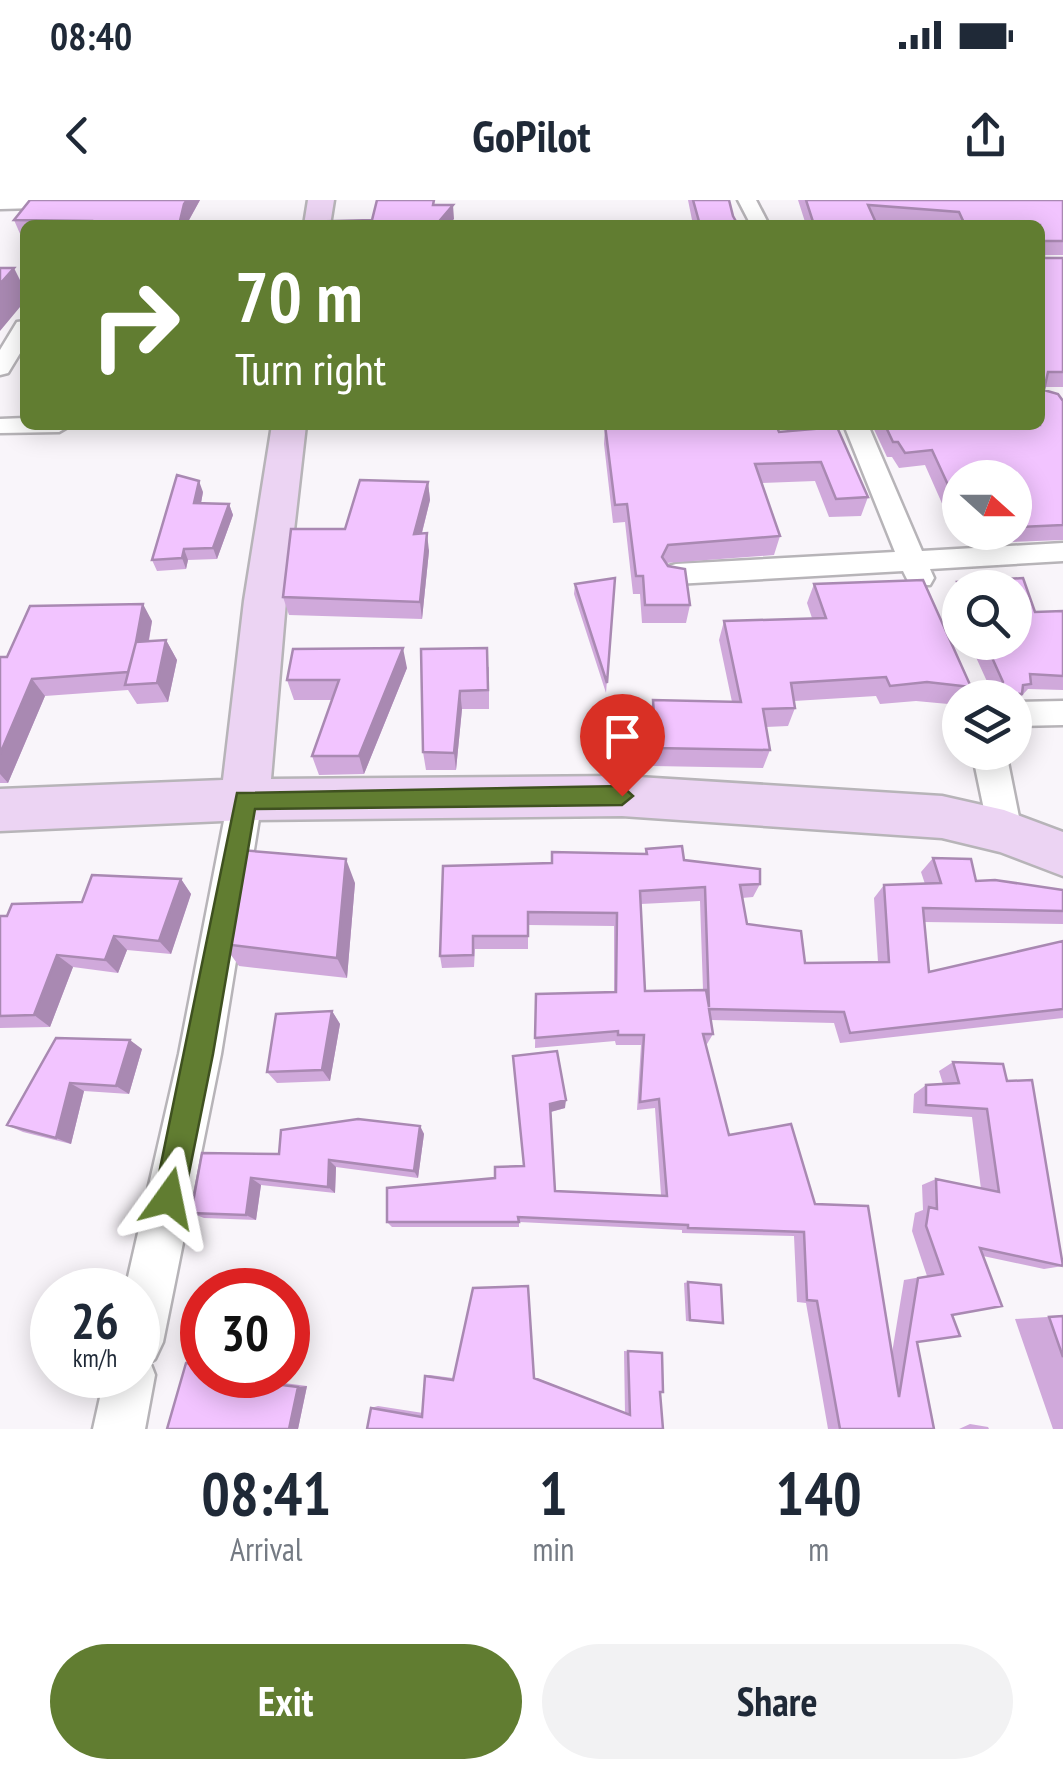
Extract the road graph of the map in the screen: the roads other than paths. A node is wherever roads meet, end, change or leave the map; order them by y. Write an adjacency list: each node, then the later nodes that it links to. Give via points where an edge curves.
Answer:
1 (147, 200): 2 (street)
2 (100, 201): 3 (street)
3 (0, 204)
4 (20, 335): 5 (street)
5 (0, 368)
6 (288, 430): 15 (street)
7 (858, 430): 9 (street)
8 (1063, 552): 9 (street)
9 (912, 560): 10 (street); 11 (street)
10 (676, 574)
11 (935, 612)
12 (1063, 713): 13 (street)
13 (1032, 714)
14 (992, 770): 17 (street)
15 (245, 800): 16 (street); 17 (street, via 622,796 942,817); 19 (street)
16 (0, 810)
17 (1004, 832): 18 (street)
18 (1063, 854)
19 (154, 1268)
20 (125, 1398): 21 (street)
21 (119, 1429)

